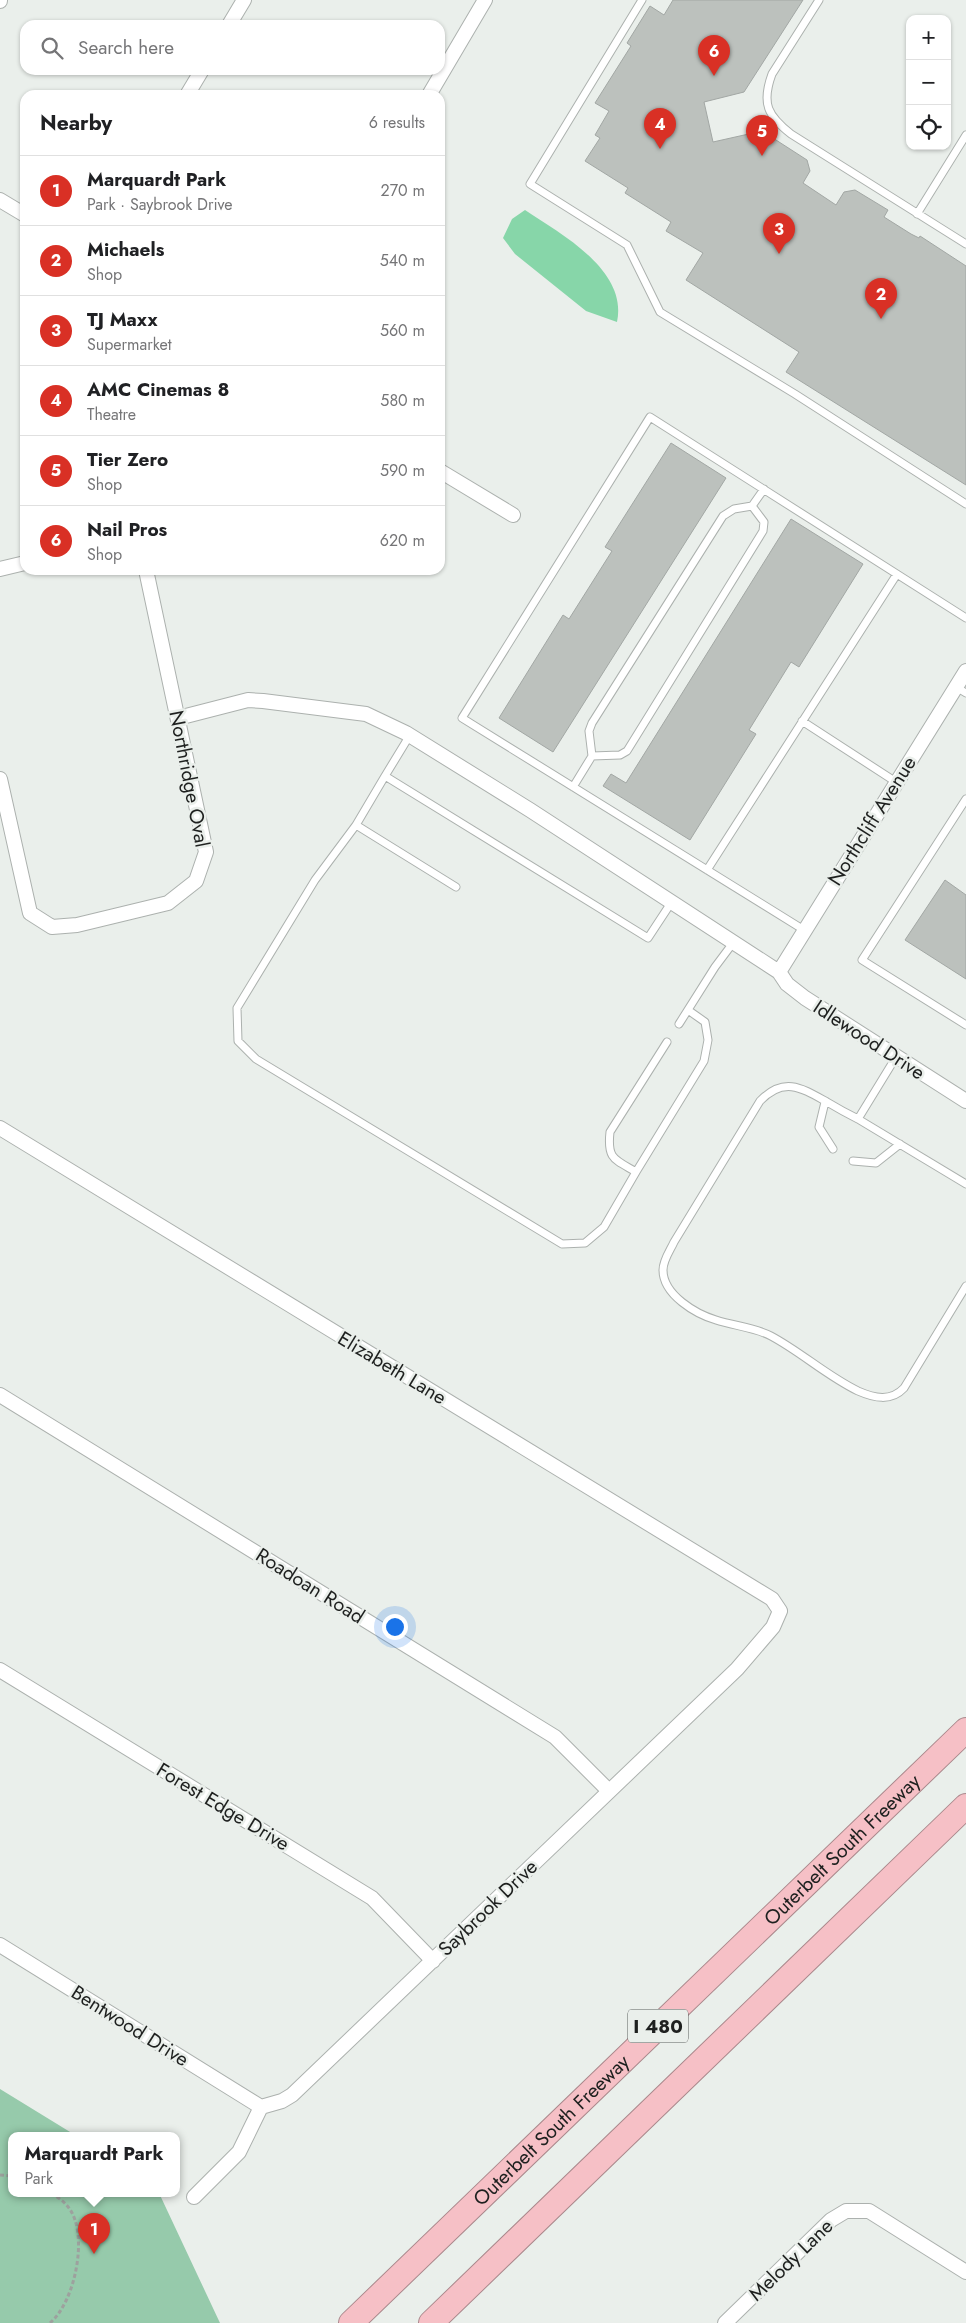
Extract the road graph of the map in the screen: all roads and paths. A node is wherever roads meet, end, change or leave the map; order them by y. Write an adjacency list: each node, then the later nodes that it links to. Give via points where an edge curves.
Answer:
1 (244, 0): 5 (street)
2 (486, 0): 6 (street)
3 (642, 0): 18 (lane, via 530,184 627,245 660,312)
4 (818, 0): 14 (lane, via 772,74 767,94 771,114 775,122 791,134)
5 (232, 20)
6 (445, 68)
7 (199, 75): 9 (street)
8 (441, 75): 10 (street)
9 (190, 90)
10 (432, 90)
11 (966, 134): 14 (lane)
12 (0, 200): 13 (street)
13 (20, 212)
14 (917, 214): 15 (lane)
15 (966, 244)
16 (445, 474): 20 (street)
17 (764, 489): 19 (lane); 23 (lane); 35 (lane, via 650,417 462,718)
18 (966, 504)
19 (752, 506): 31 (lane, via 734,509 723,516 592,723 589,731); 31 (lane, via 764,522 763,531 627,750 620,755)
20 (513, 515)
21 (20, 564): 22 (street)
22 (0, 569)
23 (897, 574): 25 (lane); 29 (lane)
24 (147, 575): 28 (street, Northridge Oval)
25 (966, 618)
26 (966, 671): 27 (street, Northcliff Avenue)
27 (961, 690): 34 (street, Northcliff Avenue)
28 (178, 718): 30 (street, Idlewood Drive, via 248,700 263,701 366,714); 33 (street, Northridge Oval, via 206,852 196,881 168,903 77,925 52,927 30,913)
29 (802, 721): 34 (lane); 38 (lane)
30 (410, 735): 32 (lane); 40 (street, Idlewood Drive)
31 (592, 756): 35 (lane)
32 (385, 776): 37 (lane); 40 (lane, via 648,938)
33 (0, 779)
34 (896, 782): 41 (street, Northcliff Avenue)
35 (573, 787): 38 (lane)
36 (966, 799): 46 (lane, via 862,960)
37 (356, 825): 39 (lane); 56 (lane, via 315,880 237,1008 238,1041 256,1059 562,1244 585,1242 604,1227)
38 (707, 870): 41 (lane)
39 (456, 887)
40 (671, 903): 42 (street, Idlewood Drive)
41 (804, 930): 43 (street, Northcliff Avenue)
42 (734, 943): 43 (street, Idlewood Drive); 44 (lane)
43 (779, 972): 48 (street, Idlewood Drive, via 793,990)
44 (688, 1010): 45 (lane); 56 (lane, via 704,1022 708,1040 704,1061)
45 (678, 1024)
46 (966, 1025)
47 (667, 1042): 56 (lane, via 610,1132 608,1148 615,1160)
48 (896, 1057): 49 (street, Idlewood Drive); 51 (lane)
49 (966, 1101)
50 (825, 1102): 51 (lane); 54 (lane, via 819,1127); 58 (lane, via 800,1087 789,1086 777,1088 760,1102 666,1258 663,1271 670,1290 705,1316 770,1335 857,1390 888,1398 904,1388)
51 (858, 1120): 53 (lane)
52 (0, 1128): 60 (street, Elizabeth Lane, via 772,1600)
53 (900, 1144): 55 (lane, via 876,1163); 57 (lane)
54 (833, 1149)
55 (853, 1161)
56 (636, 1172)
57 (966, 1184)
58 (966, 1286)
59 (0, 1396): 63 (street, Roadoan Road, via 555,1737)
60 (780, 1610): 63 (street, Saybrook Drive, via 772,1627 737,1669)
61 (0, 1670): 66 (street, Forest Edge Drive, via 372,1898)
62 (966, 1730): 72 (highway, Outerbelt South Freeway / I 480)
63 (610, 1791): 66 (street, Saybrook Drive)
64 (966, 1806): 73 (highway, I 480)
65 (0, 1945): 67 (street, Bentwood Drive)
66 (433, 1961): 67 (street, Saybrook Drive, via 292,2095)
67 (261, 2107): 69 (street, via 239,2152)
68 (56, 2197): 71 (path, via 69,2208 78,2238 70,2293)
69 (194, 2197)
70 (966, 2272): 74 (street, Melody Lane, via 869,2212 846,2211 832,2220)
71 (50, 2323)
72 (351, 2323)
73 (431, 2323)
74 (725, 2323)

